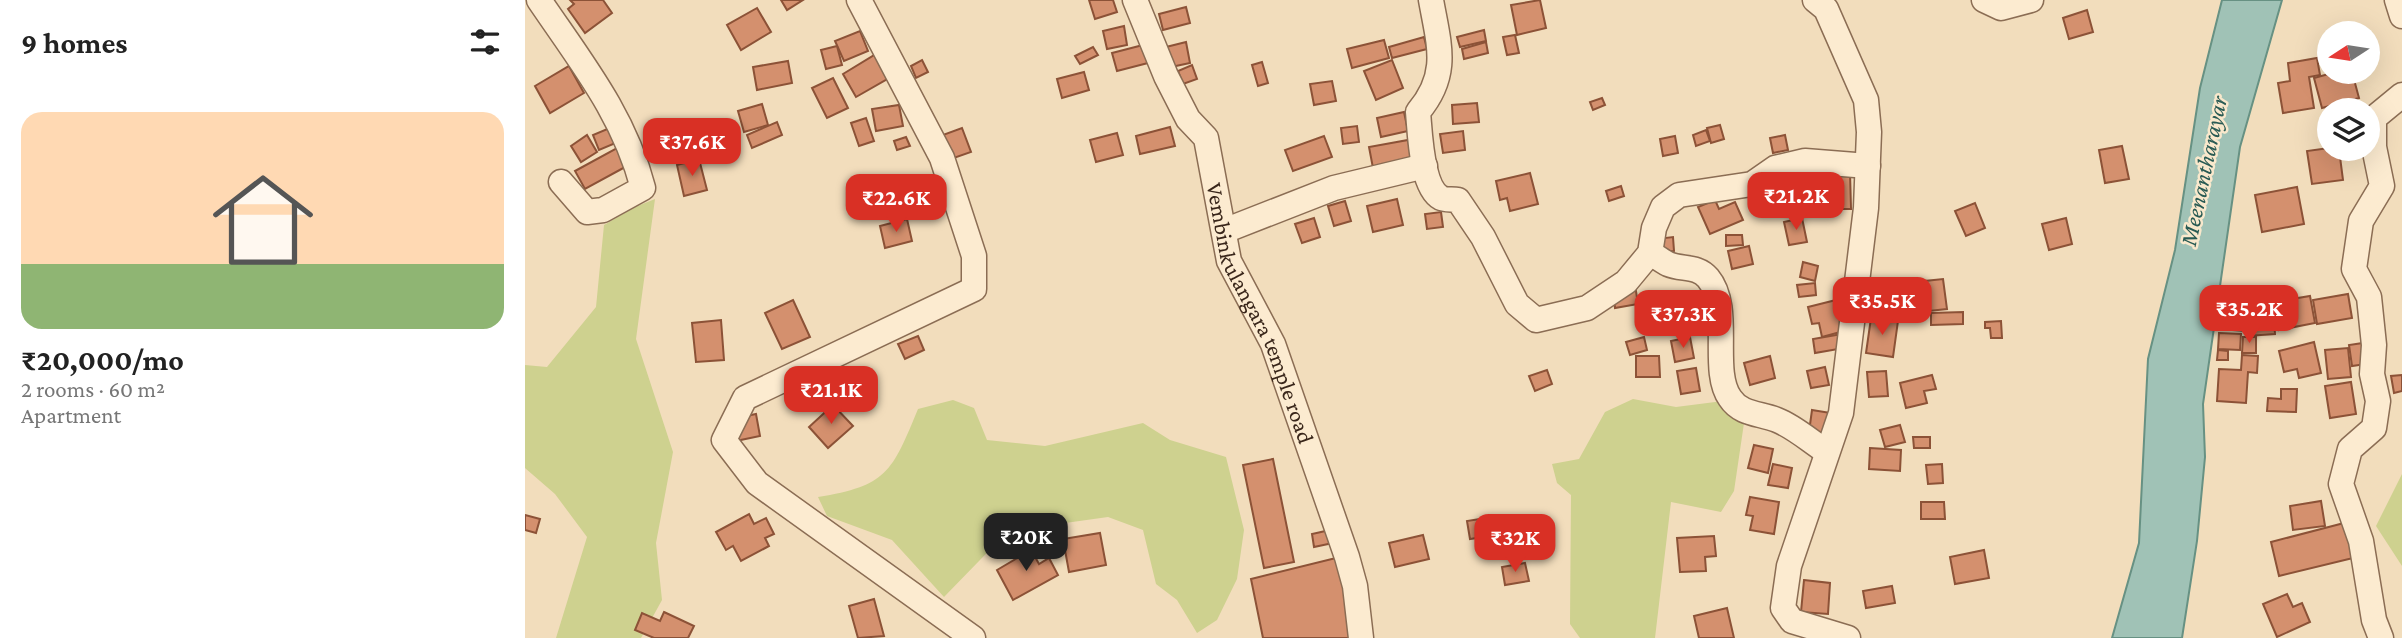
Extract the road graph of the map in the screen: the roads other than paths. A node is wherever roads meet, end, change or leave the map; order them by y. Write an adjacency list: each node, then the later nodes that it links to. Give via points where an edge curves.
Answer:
1 (539, 0): 13 (street, via 614,110 635,156 643,188 603,209 587,212)
2 (859, 0): 17 (street, via 942,159 974,256 974,289 745,398 724,440 757,483)
3 (1135, 0): 14 (street, Vembinkulangara temple road, via 1165,76 1188,119 1206,138)
4 (1431, 0): 11 (street, via 1440,54 1435,92 1418,112)
5 (1984, 0): 6 (street, via 2001,8)
6 (2031, 0)
7 (2397, 0): 9 (street)
8 (1818, 1): 12 (street, via 1826,9 1866,100)
9 (2402, 16)
10 (2402, 95): 20 (street, via 2374,118 2382,186 2361,221 2354,269 2369,297 2372,374 2378,401 2374,428 2350,449 2341,484 2361,541)
11 (1425, 166): 14 (street, via 1334,188); 15 (street, via 1431,188 1442,198 1458,200 1517,304 1536,320 1587,308 1626,282)
12 (1868, 166): 15 (street, via 1805,161 1775,168 1752,184 1679,195 1663,207); 16 (street, via 1841,413)
13 (561, 182)
14 (1224, 231): 18 (street, Vembinkulangara temple road, via 1229,261 1273,344 1347,557)
15 (1650, 253): 16 (street, via 1670,265 1694,268 1708,278 1716,297 1728,397 1741,411 1779,421)
16 (1827, 452): 19 (street, via 1789,566 1783,608 1792,621)
17 (973, 638)
18 (1361, 638)
19 (1847, 638)
20 (2381, 638)

